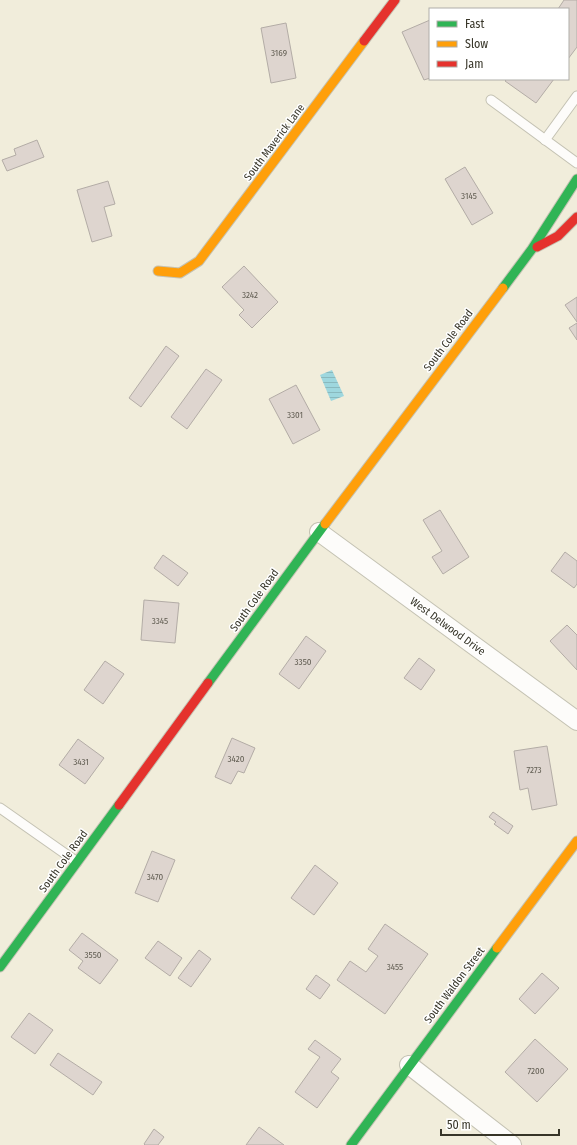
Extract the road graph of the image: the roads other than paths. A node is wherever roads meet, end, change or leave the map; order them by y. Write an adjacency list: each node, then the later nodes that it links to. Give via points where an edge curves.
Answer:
1 (395, 0): 9 (main road, South Maverick Lane, via 199,261 180,273)
2 (577, 96): 4 (lane)
3 (491, 100): 4 (lane)
4 (545, 140): 5 (lane)
5 (577, 163)
6 (577, 179): 8 (main road, South Cole Road)
7 (577, 217): 8 (main road, South Cole Road, via 558,236)
8 (532, 249): 10 (main road, South Cole Road)
9 (158, 271)
10 (319, 532): 11 (street, West Delwood Drive); 14 (main road, South Cole Road)
11 (577, 721)
12 (0, 808): 14 (lane)
13 (577, 841): 16 (main road, South Waldon Street)
14 (77, 862): 15 (main road, South Cole Road)
15 (0, 967)
16 (409, 1065): 17 (main road, South Waldon Street); 18 (street)
17 (351, 1145)
18 (512, 1145)

